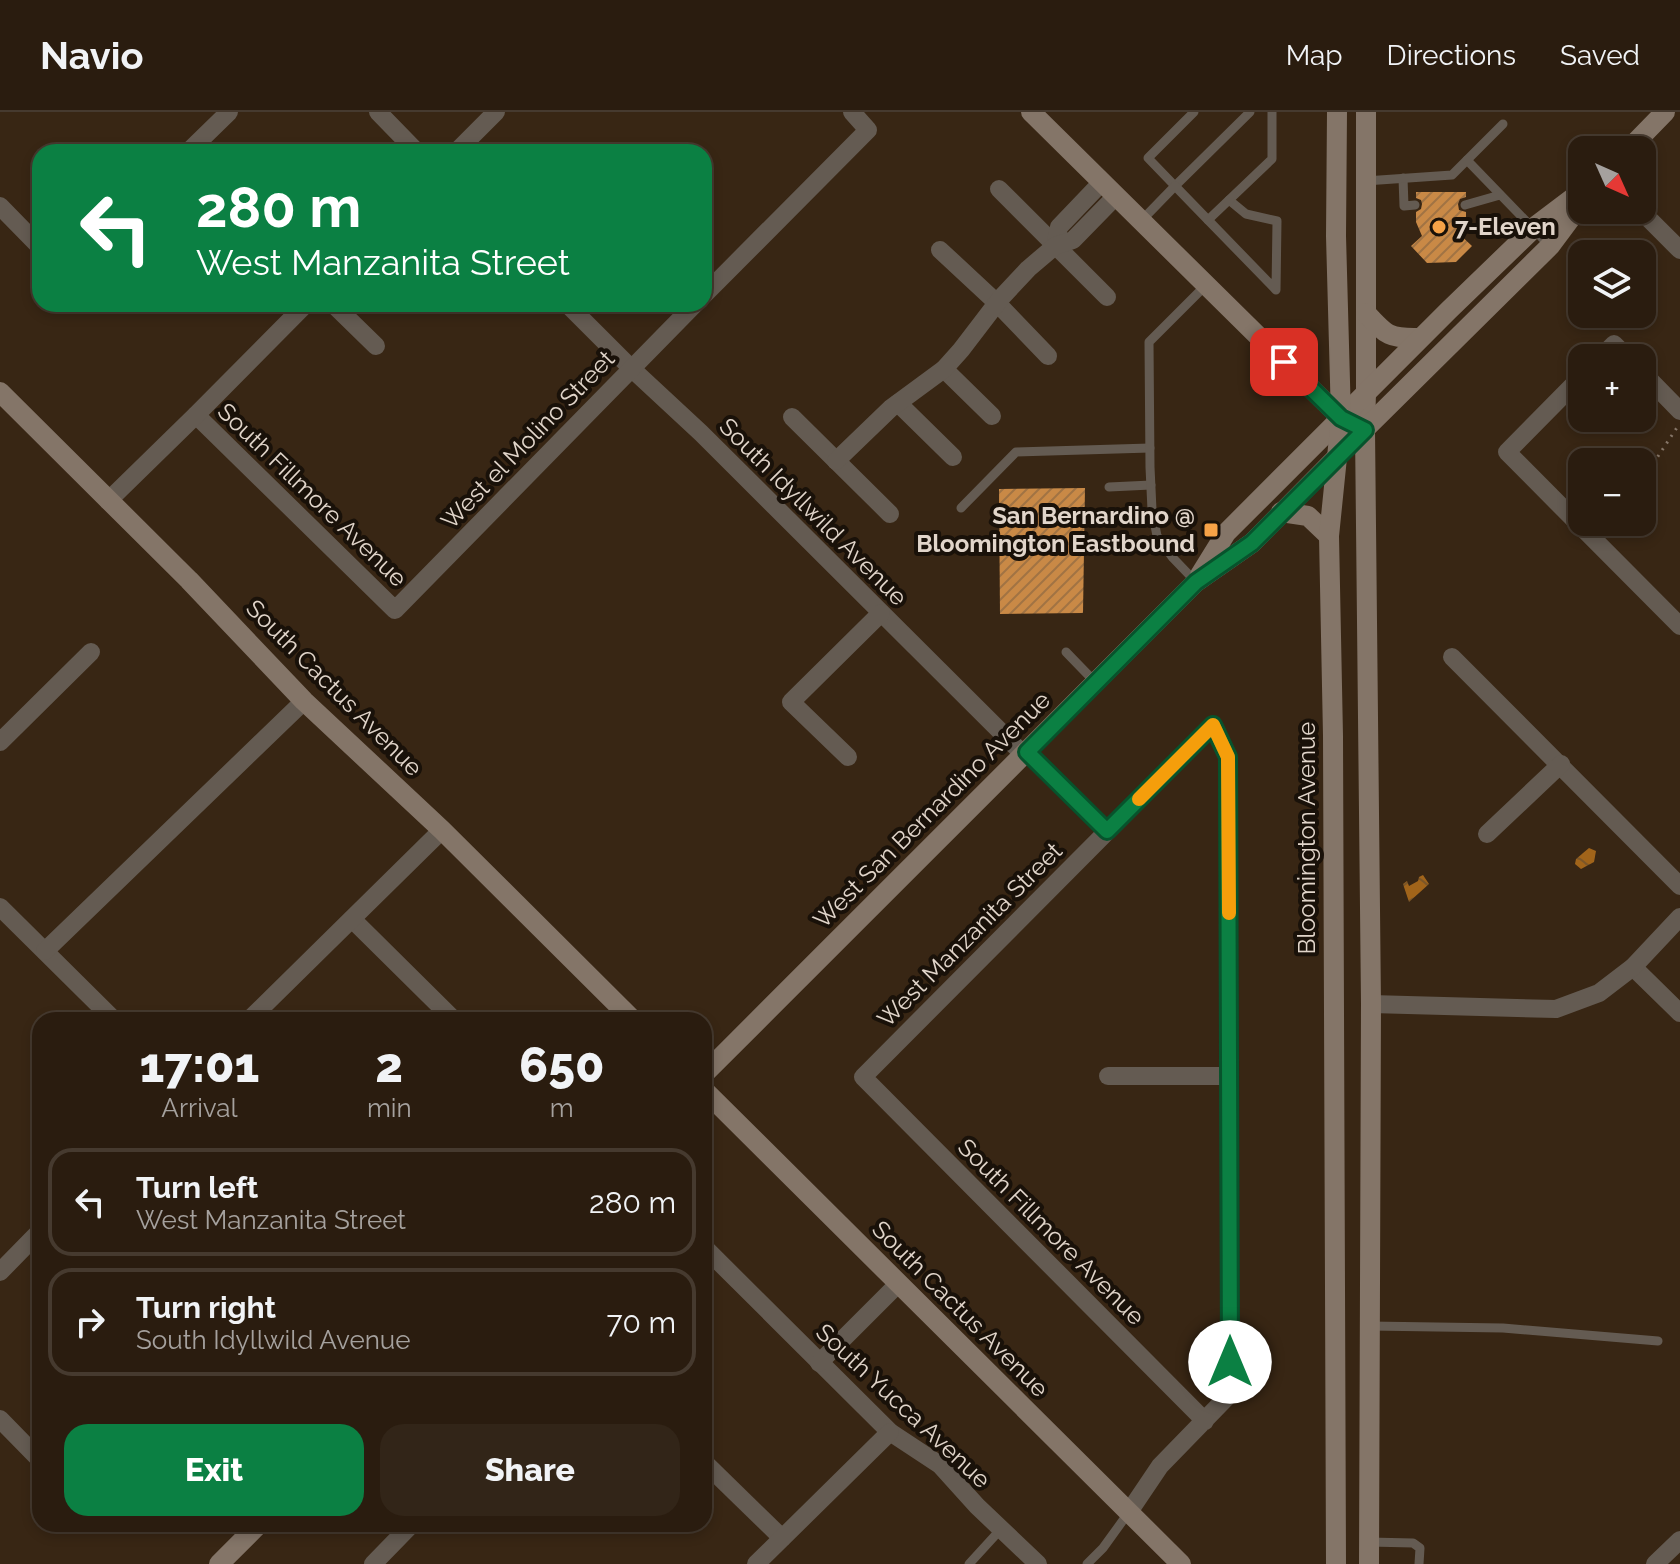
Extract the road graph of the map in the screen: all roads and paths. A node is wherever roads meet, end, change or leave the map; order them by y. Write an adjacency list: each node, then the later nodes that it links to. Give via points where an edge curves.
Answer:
1 (229, 112): 14 (street)
2 (378, 112): 15 (street)
3 (496, 112): 16 (street)
4 (852, 112): 40 (street, via 868,130)
5 (1031, 112): 22 (main road)
6 (1194, 112): 20 (lane, via 1148,158)
7 (1250, 112): 20 (lane)
8 (1272, 112): 24 (lane, via 1272,159)
9 (1337, 112): 62 (main road, Bloomington Avenue)
10 (1366, 112): 19 (main road)
11 (1665, 112): 13 (main road)
12 (1503, 124): 17 (lane)
13 (1642, 136)
14 (196, 144)
15 (409, 144)
16 (464, 144)
17 (1467, 160): 18 (lane, via 1452,175); 23 (lane)
18 (1403, 178): 19 (lane); 26 (lane, via 1404,206)
19 (1365, 181): 47 (main road)
20 (1175, 186): 29 (lane); 30 (lane)
21 (999, 189): 35 (street)
22 (1109, 189): 30 (main road); 35 (street, via 1073,240)
23 (1500, 195): 27 (lane); 33 (lane)
24 (1229, 200): 29 (lane); 29 (lane, via 1246,214 1277,221 1276,290)
25 (1568, 202): 33 (main road, West San Bernardino Avenue)
26 (1415, 205)
27 (1465, 205)
28 (0, 206): 34 (street)
29 (1208, 220)
30 (1141, 221): 39 (main road)
31 (1568, 222): 36 (main road, West San Bernardino Avenue)
32 (1654, 224): 38 (street)
33 (1534, 229): 36 (lane); 48 (main road, West San Bernardino Avenue)
34 (32, 239)
35 (1055, 246): 41 (street); 42 (street)
36 (1550, 246): 64 (main road, West San Bernardino Avenue)
37 (940, 250): 42 (street)
38 (1680, 250)
39 (1206, 285): 62 (main road); 65 (lane, via 1149,342)
40 (712, 287)
41 (1107, 297)
42 (997, 303): 50 (street); 52 (street)
43 (298, 312): 59 (street)
44 (341, 312): 49 (street)
45 (575, 312): 51 (street, South Idyllwild Avenue)
46 (687, 312): 51 (street, West el Molino Street)
47 (1366, 313): 48 (main road, via 1384,332 1400,339); 56 (main road)
48 (1420, 338): 56 (main road, West San Bernardino Avenue)
49 (376, 346)
50 (1048, 356)
51 (631, 368): 78 (street, West el Molino Street); 79 (street, South Idyllwild Avenue)
52 (944, 369): 57 (street); 60 (street)
53 (1656, 386): 58 (street)
54 (1568, 390): 80 (street, via 1507,452)
55 (0, 392): 72 (main road, South Cactus Avenue)
56 (1366, 392): 62 (main road, West San Bernardino Avenue); 64 (main road)
57 (898, 403): 66 (street); 69 (street)
58 (1680, 411)
59 (196, 415): 72 (street); 78 (street, South Fillmore Avenue)
60 (992, 416)
61 (792, 417): 69 (street)
62 (1341, 418): 64 (main road); 67 (main road, Bloomington Avenue); 77 (main road, West San Bernardino Avenue, via 1226,533)
63 (1680, 422): 68 (path)
64 (1365, 430): 67 (main road, West San Bernardino Avenue); 99 (main road)
65 (1150, 448): 70 (lane); 73 (lane, via 1016,452)
66 (953, 457)
67 (1335, 459): 74 (main road, West San Bernardino Avenue); 76 (main road, Bloomington Avenue)
68 (1656, 459)
69 (836, 461): 75 (street)
70 (1151, 485): 71 (lane); 77 (lane, via 1157,536)
71 (1109, 487)
72 (108, 501): 85 (main road, South Cactus Avenue)
73 (961, 508)
74 (1281, 512): 76 (main road, via 1308,516); 77 (main road, West San Bernardino Avenue, via 1252,543)
75 (890, 514)
76 (1329, 536): 136 (main road, Bloomington Avenue)
77 (1196, 582): 84 (main road, West San Bernardino Avenue)
78 (395, 610)
79 (881, 613): 87 (street, South Idyllwild Avenue); 88 (street, via 791,702)
80 (1680, 626)
81 (91, 652): 86 (street)
82 (1066, 652): 84 (lane)
83 (1452, 657): 89 (street)
84 (1096, 683): 87 (main road, West San Bernardino Avenue)
85 (304, 701): 90 (main road, South Cactus Avenue); 97 (street)
86 (0, 742)
87 (1026, 753): 91 (street, South Idyllwild Avenue); 105 (main road, West San Bernardino Avenue)
88 (848, 757)
89 (1561, 764): 92 (street); 93 (street)
90 (442, 830): 96 (street); 103 (main road, South Cactus Avenue)
91 (1107, 831): 107 (street, West Manzanita Street, via 1213,725 1228,757); 108 (street, West Manzanita Street)
92 (1487, 834)
93 (1680, 886)
94 (0, 907): 97 (street)
95 (1680, 917): 98 (street)
96 (352, 919): 101 (street); 102 (street)
97 (45, 951): 100 (street)
98 (1633, 967): 99 (street, via 1599,993 1556,1009); 104 (street)
99 (1371, 1004): 114 (main road)
100 (106, 1012)
101 (257, 1012)
102 (446, 1012)
103 (625, 1012)
104 (1680, 1013)
105 (712, 1066)
106 (1108, 1076): 107 (street)
107 (1229, 1076): 118 (street, via 1230,1394)
108 (863, 1077): 118 (street, South Fillmore Avenue)
109 (712, 1098): 113 (main road, South Cactus Avenue)
110 (32, 1239): 112 (street)
111 (712, 1255): 116 (street, South Yucca Avenue)
112 (0, 1272)
113 (898, 1284): 116 (street); 122 (main road, South Cactus Avenue)
114 (1370, 1326): 115 (lane, via 1503,1328); 128 (main road)
115 (1658, 1341)
116 (819, 1363): 119 (street, South Yucca Avenue)
117 (0, 1419): 120 (street)
118 (1205, 1421): 122 (street, via 1160,1466)
119 (890, 1432): 123 (street, South Yucca Avenue, via 940,1465); 126 (street)
120 (32, 1452)
121 (712, 1470): 126 (street)
122 (1129, 1512): 134 (lane); 135 (main road, South Cactus Avenue)
123 (1001, 1529): 132 (lane); 133 (street, South Yucca Avenue)
124 (251, 1532): 129 (main road)
125 (404, 1532): 130 (street)
126 (782, 1538): 131 (street)
127 (1680, 1540): 139 (street)
128 (1369, 1542): 137 (main road); 138 (lane, via 1413,1543 1420,1548)
129 (219, 1564)
130 (373, 1564)
131 (756, 1564)
132 (969, 1564)
133 (1038, 1564)
134 (1087, 1564)
135 (1181, 1564)
136 (1336, 1564)
137 (1369, 1564)
138 (1419, 1564)
139 (1655, 1564)

